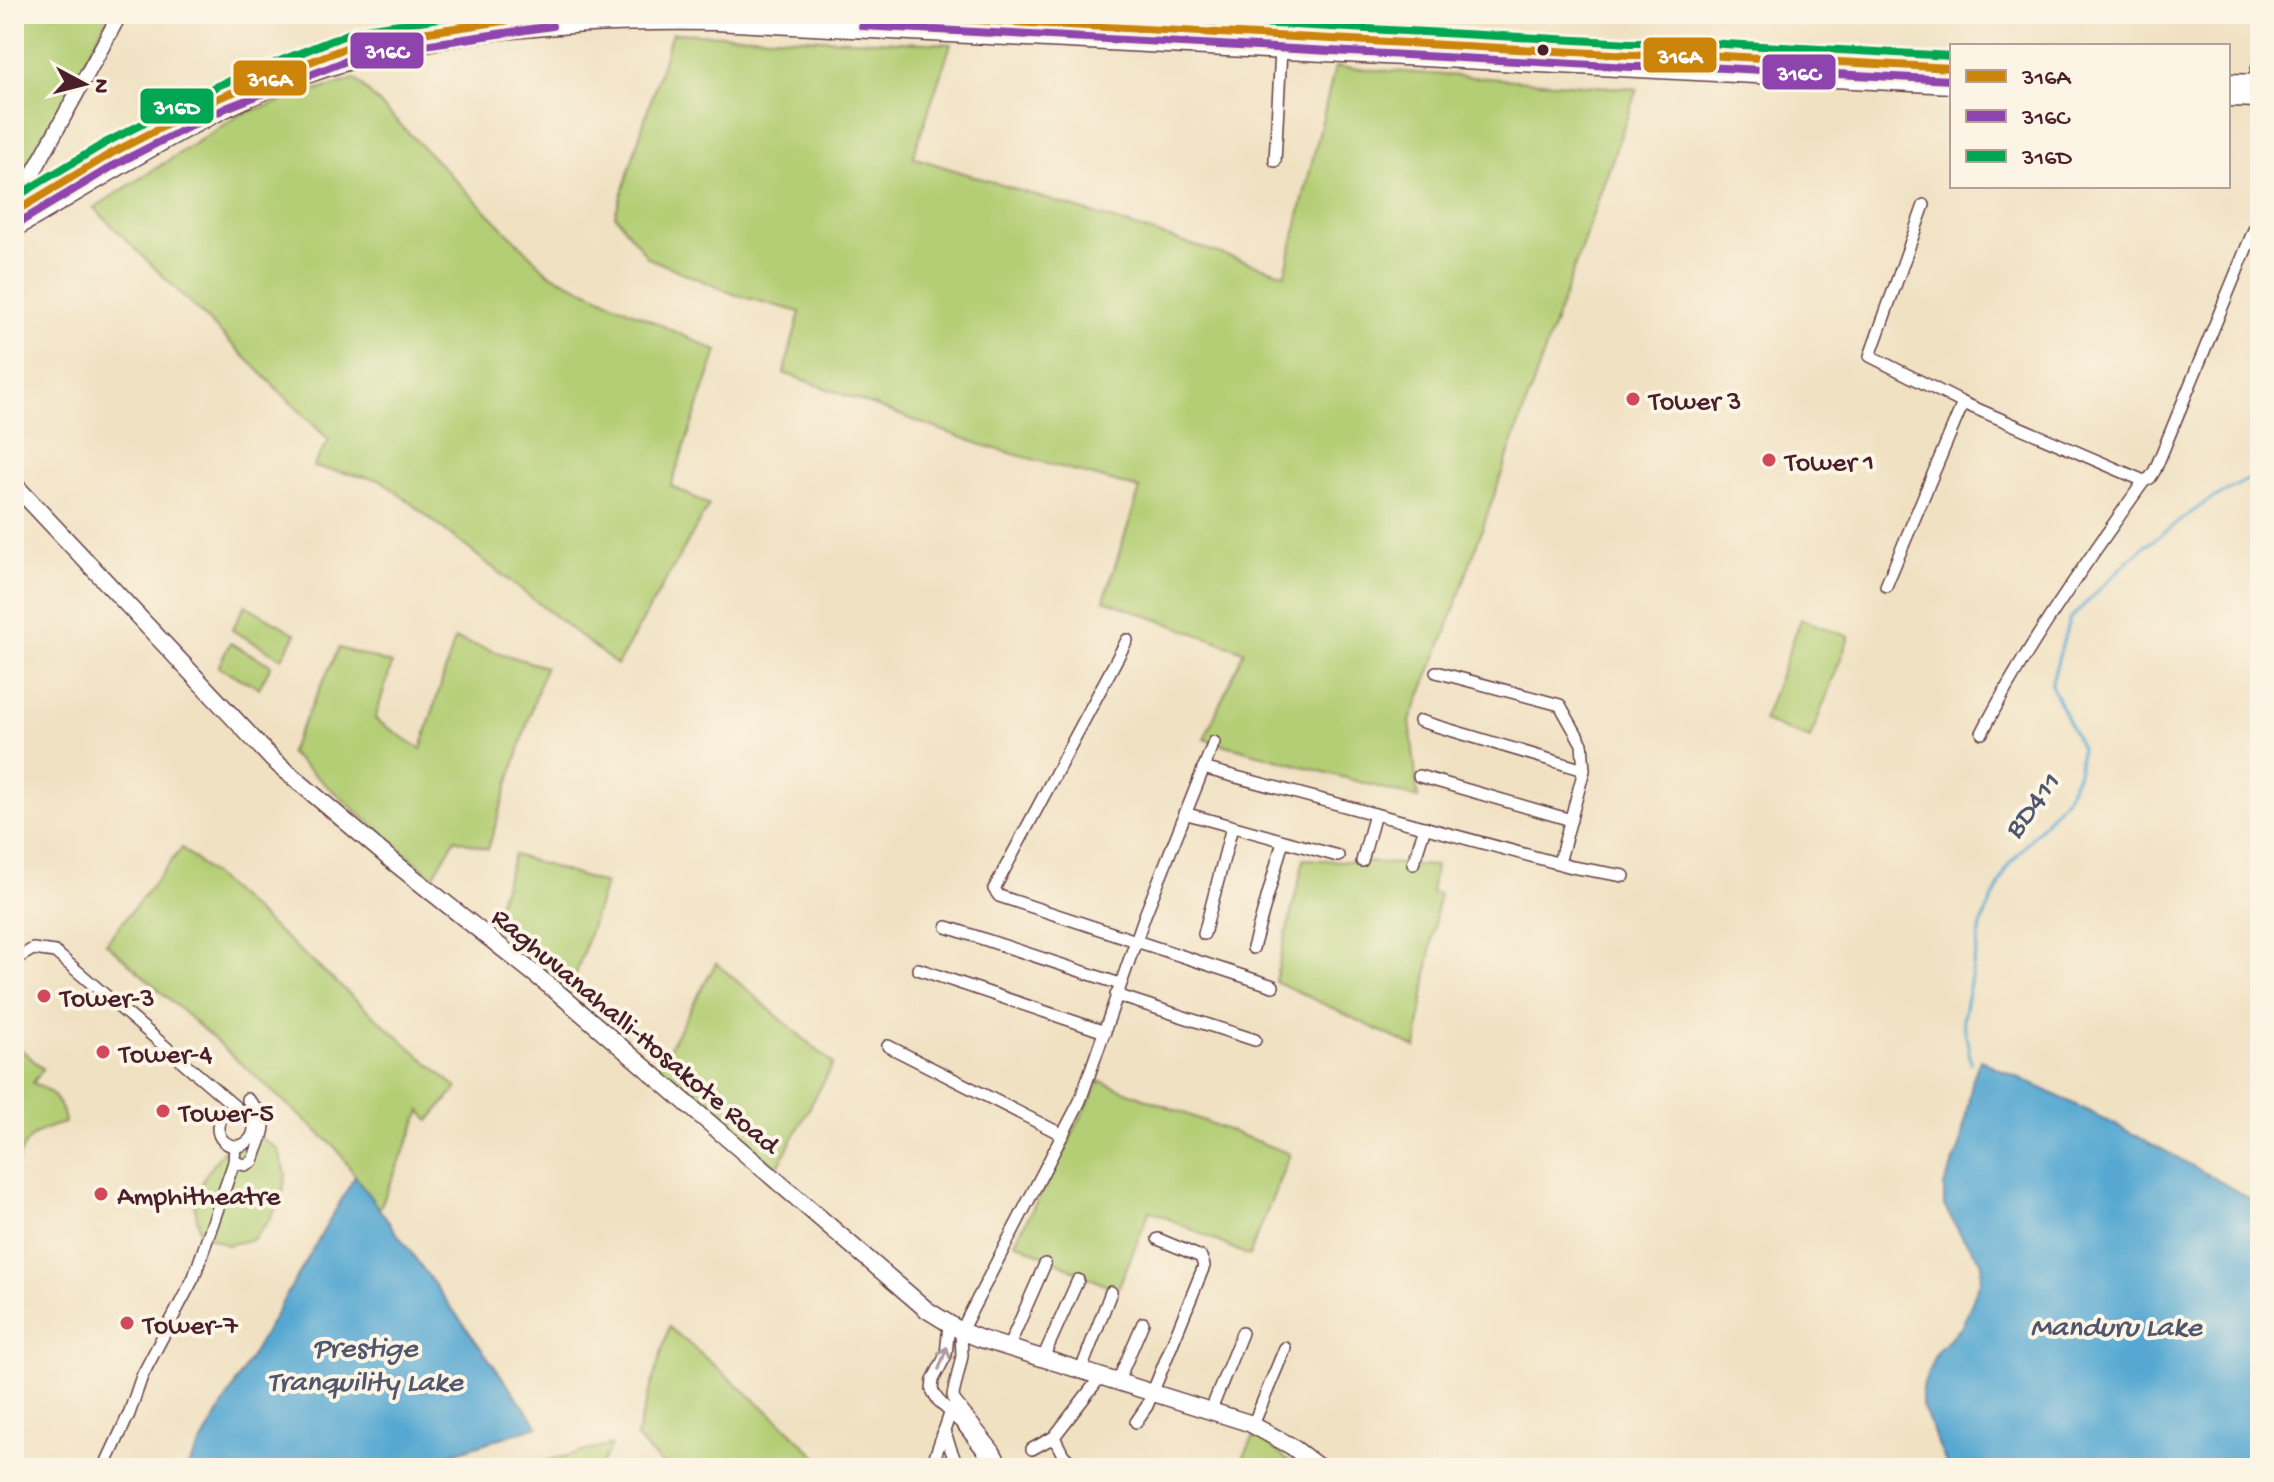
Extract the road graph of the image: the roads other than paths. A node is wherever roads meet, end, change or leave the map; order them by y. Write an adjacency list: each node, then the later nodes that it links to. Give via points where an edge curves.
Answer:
1 (120, 14): 14 (street, via 26,186)
2 (550, 14): 14 (main road, via 361,42 221,97 112,153)
3 (863, 14): 4 (main road)
4 (1323, 45): 5 (main road); 7 (main road); 9 (main road)
5 (1281, 50): 12 (street); 14 (main road, via 646,20 461,37 373,52 245,98)
6 (2260, 59): 10 (street)
7 (1950, 68)
8 (2230, 83): 10 (main road)
9 (1950, 84)
10 (2258, 89): 11 (main road)
11 (2230, 96)
12 (1275, 161)
13 (1924, 205): 16 (street, via 1870,356)
14 (18, 214)
15 (2260, 215): 17 (street, via 2155,470)
16 (1963, 403): 17 (street); 19 (street)
17 (2144, 481): 23 (street, via 2057,603)
18 (14, 484): 60 (main road, Raghuvanahalli-Hosakote Road, via 273,760 556,991 927,1310)
19 (1886, 586)
20 (1127, 640): 41 (street, via 994,889 999,896)
21 (1436, 672): 26 (street, via 1560,705 1582,744)
22 (1420, 721): 26 (street)
23 (1982, 733)
24 (1214, 742): 25 (street)
25 (1203, 768): 28 (street); 29 (street)
26 (1584, 770): 30 (street)
27 (1419, 776): 30 (street)
28 (1184, 813): 31 (street); 41 (street)
29 (1375, 814): 32 (street); 35 (street)
30 (1571, 820): 36 (street)
31 (1232, 827): 33 (street); 40 (street)
32 (1425, 827): 36 (street); 37 (street)
33 (1283, 841): 34 (street); 42 (street)
34 (1338, 856)
35 (1362, 861)
36 (1559, 863): 38 (street)
37 (1413, 864)
38 (1624, 876)
39 (947, 927): 46 (street)
40 (1204, 934)
41 (1136, 941): 45 (street); 46 (street)
42 (1253, 948)
43 (14, 960): 51 (street, via 33,949 55,952)
44 (918, 969): 47 (street)
45 (1273, 986)
46 (1118, 990): 47 (street); 48 (street)
47 (1105, 1032): 52 (street)
48 (1255, 1040)
49 (888, 1046): 52 (street)
50 (247, 1099): 54 (street, via 263,1114 264,1125 253,1161)
51 (239, 1110): 53 (street, via 249,1116 253,1132 247,1142); 53 (street, via 224,1115 219,1124 224,1141)
52 (1063, 1135): 60 (street)
53 (235, 1146): 54 (street)
54 (234, 1162): 77 (street, via 194,1277 142,1376)
55 (1158, 1239): 68 (street, via 1204,1263)
56 (1045, 1264): 62 (street)
57 (1078, 1280): 64 (street)
58 (1111, 1292): 65 (street)
59 (1143, 1323): 67 (street)
60 (955, 1328): 62 (main road, Raghuvanahalli-Hosakote Road); 69 (street, via 962,1356); 69 (street, one-way to 60, via 932,1390)
61 (1242, 1333): 70 (street)
62 (1008, 1348): 64 (main road, Raghuvanahalli-Hosakote Road)
63 (1285, 1348): 72 (street)
64 (1042, 1360): 65 (main road, Raghuvanahalli-Hosakote Road)
65 (1081, 1370): 66 (main road, Raghuvanahalli-Hosakote Road)
66 (1101, 1376): 67 (main road, Raghuvanahalli-Hosakote Road); 74 (street)
67 (1118, 1381): 68 (main road, Raghuvanahalli-Hosakote Road)
68 (1153, 1392): 70 (main road, Raghuvanahalli-Hosakote Road); 71 (street)
69 (953, 1407): 73 (street); 80 (street); 81 (street)
70 (1211, 1410): 72 (main road, Raghuvanahalli-Hosakote Road)
71 (1136, 1422)
72 (1253, 1425): 84 (main road, Raghuvanahalli-Hosakote Road)
73 (944, 1431): 78 (street); 79 (street)
74 (1054, 1437): 75 (street); 76 (street)
75 (1032, 1449)
76 (1063, 1455): 82 (street); 83 (street)
77 (104, 1468)
78 (931, 1468)
79 (963, 1468)
80 (992, 1468)
81 (1004, 1468)
82 (1057, 1468)
83 (1077, 1468)
84 (1320, 1468)

